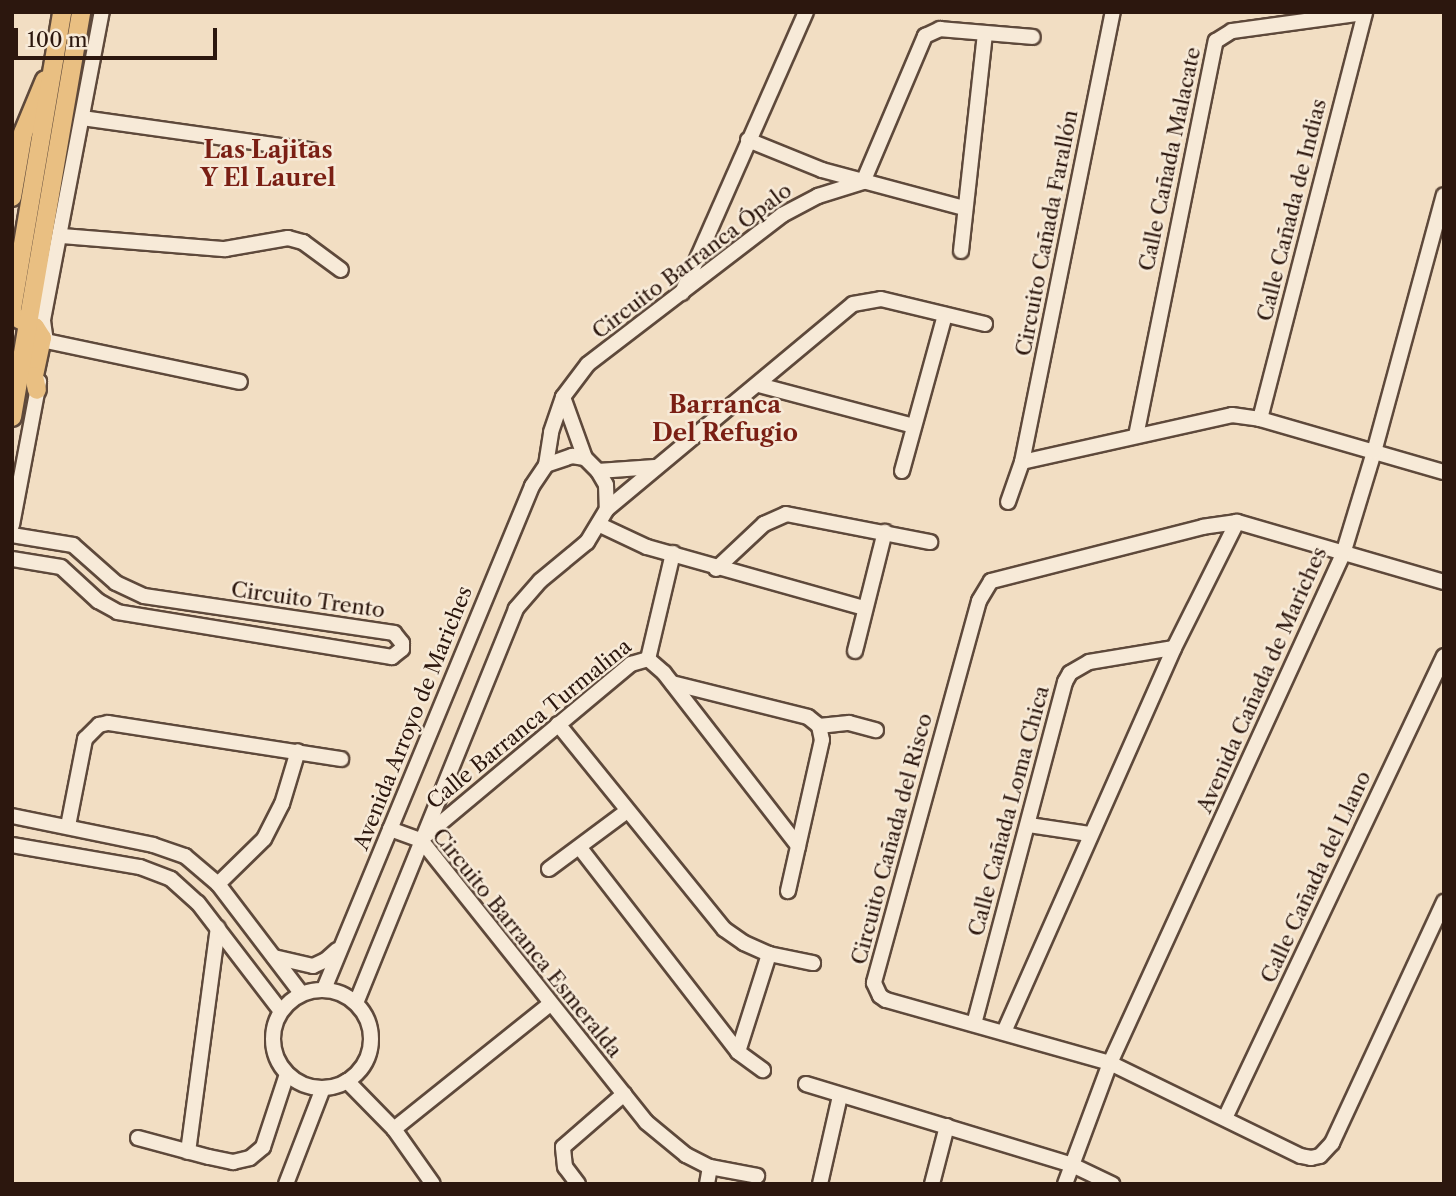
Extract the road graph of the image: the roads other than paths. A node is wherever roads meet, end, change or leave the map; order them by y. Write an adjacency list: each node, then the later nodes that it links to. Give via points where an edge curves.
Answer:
1 (62, 12): 9 (main road)
2 (81, 12): 25 (main road)
3 (102, 12): 10 (street)
4 (806, 12): 11 (street)
5 (1113, 12): 39 (street, Circuito Cañada Farallón)
6 (1364, 13): 34 (street, Calle Cañada de Indias); 36 (street, Calle Cañada Malacate, via 1232,31 1216,41)
7 (985, 34): 8 (street); 14 (street, via 940,29 925,36); 18 (street)
8 (1033, 37)
9 (54, 65): 17 (main road, via 23,132); 23 (main road)
10 (82, 118): 12 (street); 19 (street)
11 (748, 140): 13 (street, Circuito Barranca Ópalo); 22 (street)
12 (311, 150)
13 (822, 170): 14 (street, Circuito Barranca Ópalo); 16 (street)
14 (863, 182): 16 (street, Circuito Barranca Ópalo); 18 (street, Circuito Barranca Ópalo)
15 (1444, 195): 37 (street, Avenida Cañada de Mariches)
16 (818, 196): 22 (street, Circuito Barranca Ópalo, via 782,215)
17 (12, 197)
18 (964, 208): 20 (street)
19 (62, 236): 21 (street, via 225,249 288,238 303,242); 28 (street, via 43,320)
20 (961, 251)
21 (341, 270)
22 (682, 294): 32 (street, Circuito Barranca Ópalo, via 588,364)
23 (12, 309)
24 (945, 315): 26 (street); 30 (street, via 881,299 853,304); 35 (street)
25 (20, 319): 27 (main road); 31 (main road, via 42,338 34,376); 33 (main road)
26 (985, 324)
27 (12, 333)
28 (46, 341): 29 (street); 31 (street)
29 (240, 382)
30 (759, 386): 35 (street); 41 (street)
31 (37, 390): 49 (street)
32 (563, 397): 38 (street); 40 (street, Circuito Barranca Ópalo)
33 (12, 417)
34 (1260, 419): 36 (street, via 1232,415); 37 (street)
35 (915, 426): 43 (street)
36 (1136, 436): 39 (street)
37 (1374, 452): 44 (street); 54 (street, Avenida Cañada de Mariches)
38 (585, 458): 40 (street, via 572,456); 42 (street)
39 (1022, 462): 45 (street, Circuito Cañada Farallón)
40 (546, 465): 79 (street, Avenida Arroyo de Mariches, via 502,554)
41 (655, 467): 42 (street); 46 (street)
42 (598, 471): 46 (street, via 609,496)
43 (902, 471)
44 (1444, 472)
45 (1007, 502)
46 (607, 509): 48 (street)
47 (1237, 522): 54 (street, Circuito Cañada del Risco); 65 (street); 99 (street, Circuito Cañada del Risco, via 991,581 979,601 874,983 886,1000)
48 (600, 525): 53 (street, via 633,542); 81 (street, via 516,610)
49 (12, 526)
50 (885, 531): 52 (street); 57 (street, via 786,514 764,524); 61 (street)
51 (12, 535): 56 (street, Circuito Trento, via 73,545)
52 (930, 541)
53 (673, 553): 57 (street); 68 (street, Calle Barranca Turmalina)
54 (1343, 554): 58 (street, Circuito Cañada del Risco); 102 (street, Avenida Cañada de Mariches)
55 (12, 559): 59 (street, Circuito Trento, via 61,566)
56 (102, 569): 59 (street); 60 (street, Circuito Trento, via 127,590)
57 (716, 569): 61 (street)
58 (1444, 582)
59 (85, 589): 62 (street, Circuito Trento, via 108,608)
60 (144, 596): 62 (street); 63 (street, Circuito Trento)
61 (864, 608): 66 (street)
62 (141, 617): 64 (street, Circuito Trento)
63 (279, 617): 64 (street); 64 (street, Circuito Trento, via 394,633 402,649 392,657)
64 (276, 637)
65 (1174, 648): 77 (street, Calle Cañada Loma Chica, via 1089,662 1070,673); 80 (street)
66 (855, 651)
67 (1444, 656): 110 (street, Calle Cañada del Llano)
68 (648, 659): 69 (street); 70 (street, Calle Barranca Turmalina, via 631,664)
69 (672, 683): 71 (street, via 808,717); 83 (street)
70 (558, 724): 75 (street); 81 (street, Calle Barranca Turmalina)
71 (819, 726): 72 (street, via 849,723); 83 (street, via 822,740)
72 (876, 730)
73 (298, 751): 74 (street); 78 (street, via 99,725 85,739); 86 (street, via 274,822 257,847)
74 (341, 759)
75 (627, 811): 84 (street); 91 (street, via 724,929)
76 (12, 816): 78 (street)
77 (1029, 825): 80 (street); 99 (street, Calle Cañada Loma Chica)
78 (68, 826): 86 (street, via 169,849 202,868)
79 (390, 829): 81 (street, Circuito Barranca Esmeralda); 90 (street, Avenida Arroyo de Mariches)
80 (1089, 834): 100 (street)
81 (421, 840): 96 (street); 97 (street, Circuito Barranca Esmeralda)
82 (12, 845): 89 (street, via 156,872 186,889)
83 (799, 846): 87 (street)
84 (579, 848): 85 (street); 101 (street)
85 (549, 869)
86 (218, 884): 92 (street)
87 (788, 891)
88 (1444, 902): 110 (street, Circuito Cañada del Risco, via 1328,1150 1320,1156 1301,1156)
89 (218, 928): 98 (street); 114 (street)
90 (341, 946): 92 (street, via 313,966); 94 (street, Avenida Arroyo de Mariches)
91 (769, 954): 93 (street); 101 (street)
92 (274, 957): 95 (street)
93 (813, 963)
94 (324, 989): 95 (street); 96 (street)
95 (302, 993): 98 (street)
96 (356, 1003): 105 (street, via 370,1029 371,1044 363,1065)
97 (550, 1004): 108 (street, Circuito Barranca Esmeralda); 112 (street)
98 (281, 1011): 104 (street, via 273,1043)
99 (974, 1024): 100 (street, Circuito Cañada del Risco)
100 (1004, 1032): 102 (street, Circuito Cañada del Risco)
101 (738, 1052): 103 (street)
102 (1110, 1063): 110 (street, Circuito Cañada del Risco); 115 (street, Avenida Cañada de Mariches)
103 (763, 1070)
104 (287, 1074): 107 (street, via 310,1087); 114 (street, via 263,1147 250,1158 233,1162)
105 (347, 1082): 107 (street); 112 (street)
106 (806, 1084): 109 (street)
107 (323, 1088): 118 (street)
108 (624, 1094): 116 (street, Circuito Barranca Esmeralda, via 666,1140); 120 (street, via 562,1147 565,1167)
109 (840, 1096): 111 (street); 122 (street)
110 (1226, 1116)
111 (947, 1126): 115 (street); 123 (street)
112 (394, 1129): 119 (street)
113 (138, 1138): 114 (street)
114 (188, 1152)
115 (1070, 1164): 124 (street, Avenida Cañada de Mariches); 125 (street)
116 (710, 1167): 117 (street, Circuito Barranca Esmeralda); 121 (street)
117 (757, 1176)
118 (286, 1184)
119 (433, 1184)
120 (578, 1184)
121 (707, 1184)
122 (820, 1184)
123 (932, 1184)
124 (1065, 1184)
125 (1112, 1184)

